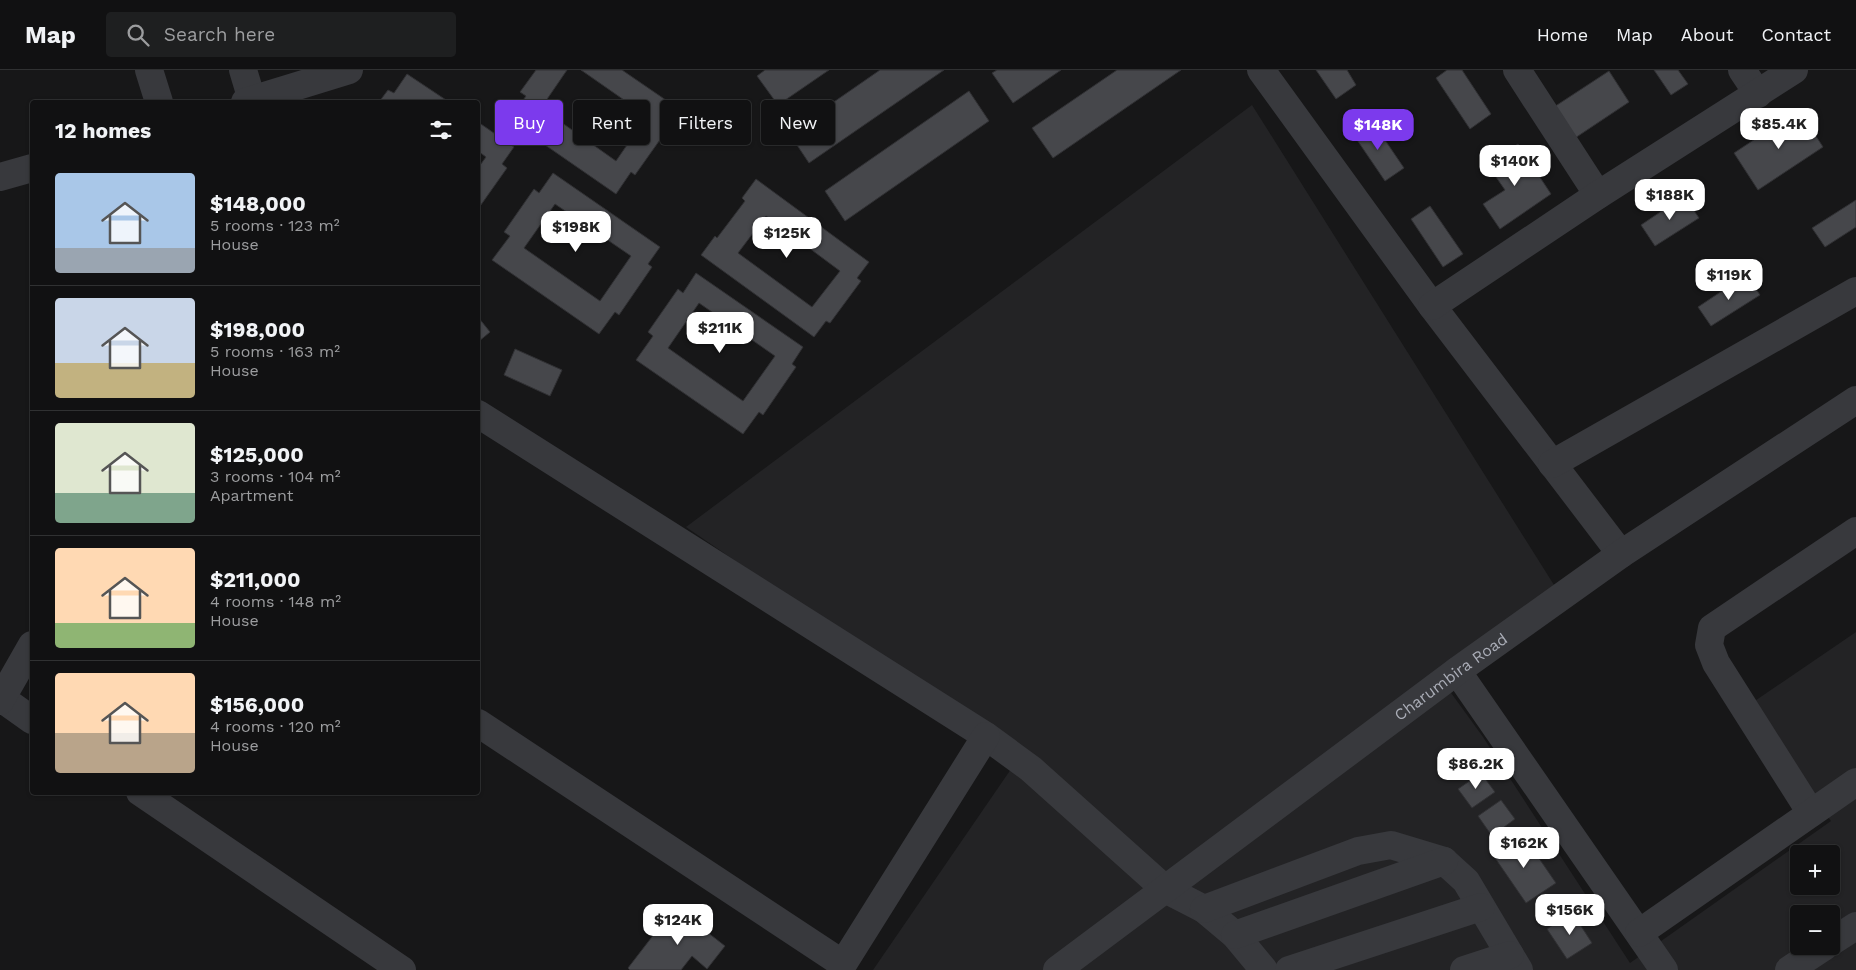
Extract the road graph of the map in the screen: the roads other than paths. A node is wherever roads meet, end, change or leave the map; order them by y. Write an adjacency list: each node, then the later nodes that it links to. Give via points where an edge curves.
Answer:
1 (149, 70): 9 (street)
2 (243, 70): 10 (street)
3 (349, 70): 11 (street)
4 (1261, 70): 16 (street)
5 (1517, 70): 14 (street)
6 (1742, 70): 8 (street)
7 (1794, 70): 8 (street)
8 (1758, 94): 14 (street)
9 (158, 100)
10 (248, 100)
11 (251, 100)
12 (30, 169): 13 (street)
13 (0, 177)
14 (1598, 195): 16 (street)
15 (1856, 292): 19 (street)
16 (1432, 306): 19 (street)
17 (1856, 400): 21 (street, Charumbira Road)
18 (480, 415): 27 (street)
19 (1552, 464): 21 (street)
20 (1856, 531): 30 (street, via 1712,628 1709,645 1716,663)
21 (1620, 554): 23 (street, Charumbira Road)
22 (30, 649): 24 (street)
23 (1456, 671): 32 (street, Charumbira Road); 36 (street)
24 (1, 700): 25 (street)
25 (30, 719)
26 (480, 724): 41 (street)
27 (986, 736): 32 (street, via 1031,769); 41 (street)
28 (1856, 782): 30 (street)
29 (144, 795): 42 (street)
30 (1812, 813): 36 (street)
31 (1444, 861): 33 (street, via 1466,881); 34 (street, via 1391,845 1358,851); 37 (street)
32 (1165, 889): 34 (street); 43 (street, Charumbira Road)
33 (1481, 907): 40 (street); 45 (street)
34 (1204, 908): 37 (street)
35 (1856, 926): 38 (street)
36 (1638, 933): 47 (street)
37 (1235, 935): 44 (street)
38 (1840, 936)
39 (1812, 955): 48 (street)
40 (1514, 962): 46 (street)
41 (841, 967)
42 (402, 970)
43 (1057, 970)
44 (1264, 970)
45 (1289, 970)
46 (1464, 970)
47 (1664, 970)
48 (1789, 970)

